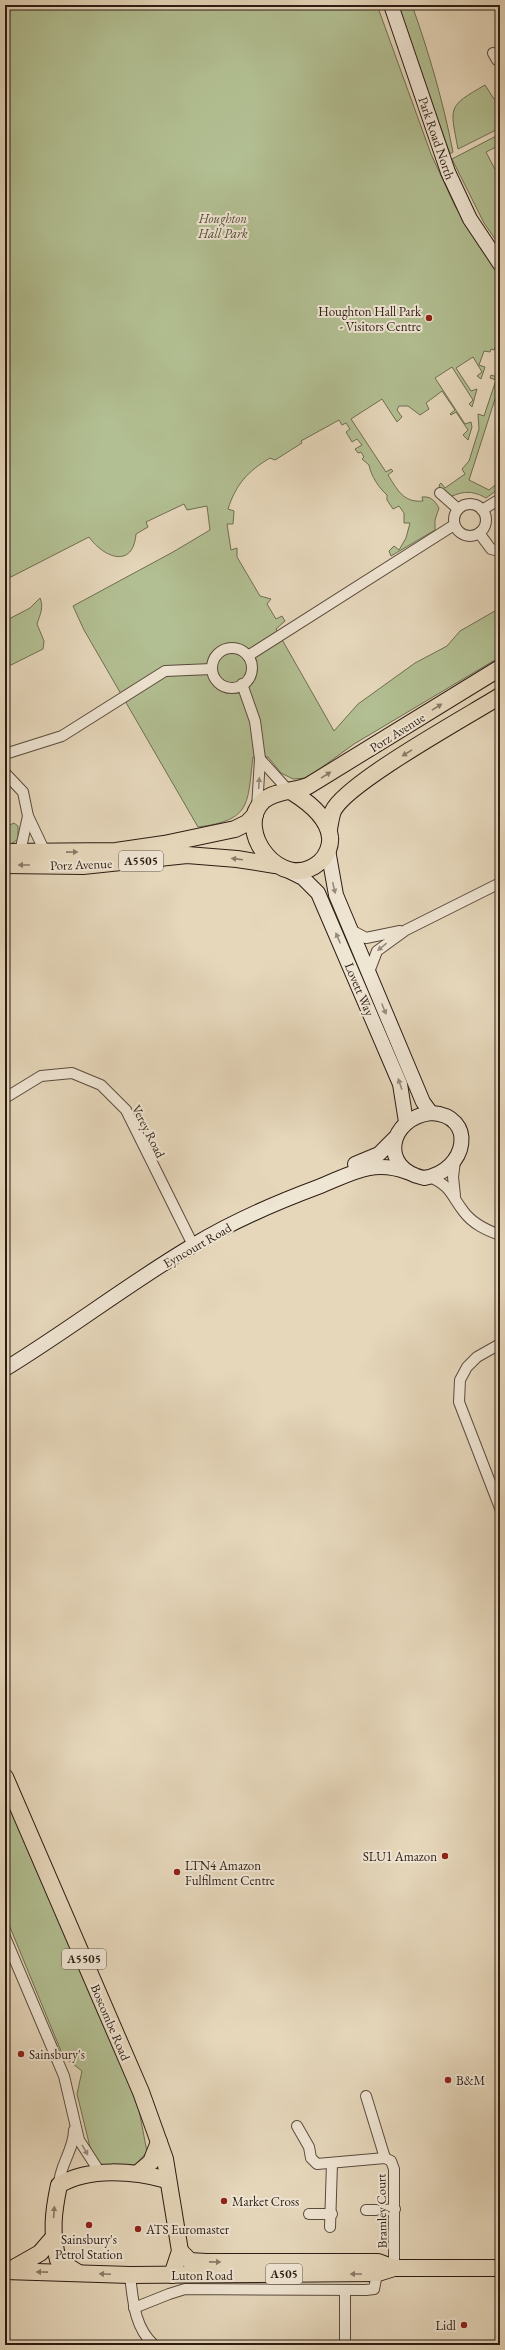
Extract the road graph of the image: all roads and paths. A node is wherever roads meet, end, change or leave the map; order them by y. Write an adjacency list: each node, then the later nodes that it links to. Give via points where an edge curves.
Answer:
1 (391, 5): 2 (street, Park Road North, via 454,186 470,220)
2 (500, 264)
3 (440, 493): 5 (street)
4 (500, 499): 6 (street)
5 (458, 509): 6 (street, via 473,504); 7 (street, via 454,516)
6 (482, 510): 8 (street, via 485,525)
7 (454, 526): 8 (street, via 465,536); 10 (street)
8 (479, 533): 9 (street, via 491,549)
9 (500, 552)
10 (248, 656): 12 (street, via 238,649 225,649 216,657); 13 (street, via 252,668 247,680)
11 (500, 668): 18 (main road, Porz Avenue / A5505, one-way to 11, via 308,786)
12 (212, 669): 13 (street, via 217,681 223,685 236,687); 15 (street, via 166,672 62,736)
13 (242, 684): 16 (street, via 255,721)
14 (500, 696): 21 (main road, Porz Avenue, one-way to 21, via 386,766 345,796 333,811)
15 (5, 754)
16 (260, 759): 18 (street); 19 (street, one-way to 16)
17 (5, 773): 20 (street, via 23,792)
18 (290, 792): 19 (main road, A5505, via 275,794 264,800); 21 (main road, via 318,813)
19 (256, 811): 24 (main road, Porz Avenue / A5505, one-way to 19, via 116,851 164,844 235,829 247,823); 26 (main road, via 254,825 258,840 264,853)
20 (28, 816): 23 (street); 24 (street)
21 (329, 829): 22 (main road)
22 (328, 850): 26 (main road, A5505, via 324,858 311,869); 28 (street, Lovett Way, one-way to 28, via 336,895)
23 (12, 852): 24 (main road, Porz Avenue / A5505)
24 (45, 852)
25 (5, 865): 26 (main road, Porz Avenue / A5505, one-way to 25, via 237,859 187,855 83,866)
26 (282, 868): 33 (street, Lovett Way, one-way to 26, via 400,1084 318,893 304,878)
27 (500, 883): 29 (street)
28 (351, 930): 29 (street, via 366,938); 30 (street, Lovett Way)
29 (406, 930): 30 (street, one-way to 30, via 377,951)
30 (369, 972): 32 (street, Lovett Way, one-way to 32, via 423,1102)
31 (5, 1098): 40 (street, Verey Road, via 41,1076 72,1073 101,1085 126,1110)
32 (430, 1113): 33 (street); 35 (street, via 446,1116 457,1127 462,1147)
33 (406, 1122): 34 (street)
34 (395, 1138): 36 (street, via 396,1159); 40 (street, Eyncourt Road, via 379,1154 299,1185)
35 (455, 1161): 37 (street, via 450,1167); 38 (street, via 453,1177)
36 (407, 1172): 37 (street, via 415,1176); 40 (street, Eyncourt Road, via 385,1166 363,1170)
37 (430, 1177): 38 (street, via 447,1186)
38 (456, 1200): 39 (street, via 470,1219 483,1229)
39 (500, 1235)
40 (191, 1242): 42 (street, Eyncourt Road, via 137,1270); 43 (street, Eyncourt Road)
41 (500, 1344): 44 (street, via 477,1357 468,1367 460,1380 459,1402)
42 (5, 1360)
43 (5, 1369)
44 (500, 1508)
45 (5, 1777): 50 (main road, Boscombe Road / A5505, via 138,2085)
46 (5, 1936): 48 (street, via 64,2076)
47 (366, 2096): 51 (street, Bramley Court)
48 (74, 2124): 54 (street, one-way to 54, via 79,2140); 56 (street, via 71,2152 59,2178)
49 (297, 2126): 52 (street, Bramley Court, via 309,2147 311,2158 317,2164)
50 (159, 2142): 53 (main road, via 151,2162); 55 (main road, Boscombe Road / A5505, via 165,2159)
51 (385, 2158): 52 (street, Bramley Court); 63 (street, Bramley Court, via 391,2161 394,2169 380,2210)
52 (332, 2163): 58 (street)
53 (138, 2173): 54 (main road); 55 (main road)
54 (101, 2174): 56 (main road, via 72,2178)
55 (167, 2180): 61 (main road, Boscombe Road)
56 (59, 2185): 60 (main road, one-way to 56, via 54,2207)
57 (309, 2214): 58 (street)
58 (332, 2214): 59 (street)
59 (330, 2227)
60 (53, 2238): 65 (main road, Luton Road / A505, via 40,2253); 66 (main road, via 58,2260)
61 (180, 2251): 62 (main road, Luton Road / A505, one-way to 62, via 190,2261); 68 (main road, Boscombe Road)
62 (378, 2268): 63 (main road, Luton Road / A505); 68 (main road, Luton Road / A505, one-way to 68); 69 (street, via 374,2289)
63 (394, 2268): 64 (main road, Luton Road / A505)
64 (500, 2268)
65 (6, 2271): 66 (main road, Luton Road / A505, one-way to 65)
66 (76, 2272): 67 (main road, Luton Road / A505, one-way to 66)
67 (130, 2275): 68 (main road, Luton Road / A505); 70 (street)
68 (172, 2275)
69 (345, 2290): 70 (street, via 185,2289); 72 (street)
70 (134, 2308): 71 (street, via 142,2331)
71 (154, 2345)
72 (345, 2345)

